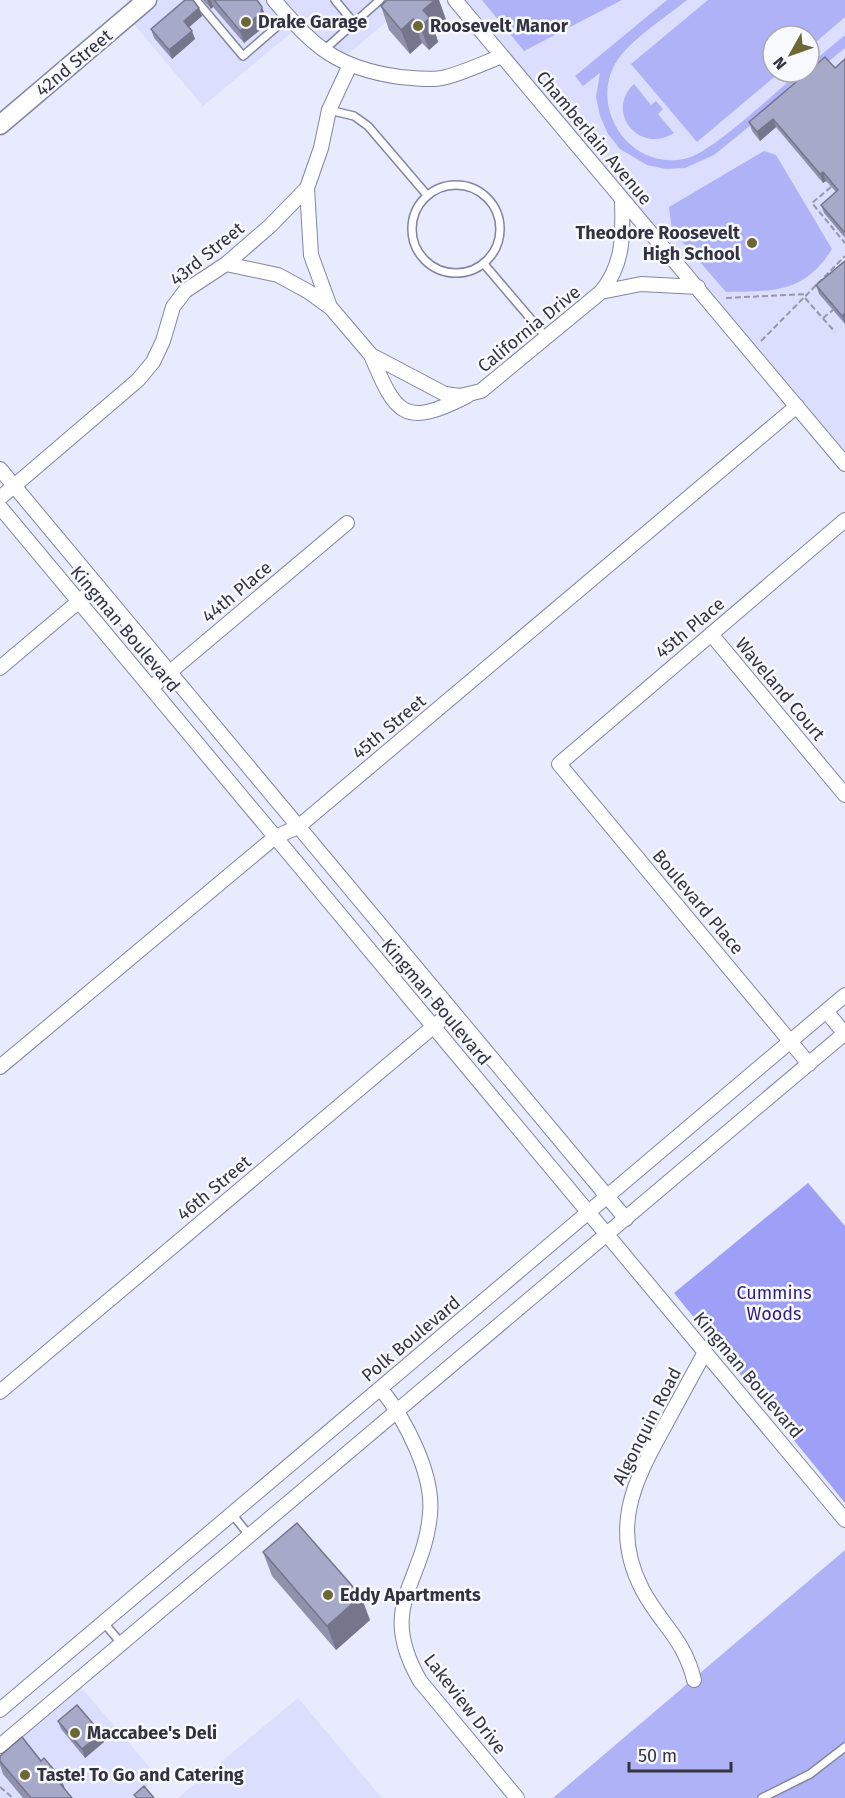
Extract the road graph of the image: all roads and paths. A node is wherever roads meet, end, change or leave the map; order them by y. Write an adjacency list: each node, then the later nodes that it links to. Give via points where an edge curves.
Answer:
1 (147, 0): 13 (street, 42nd Street)
2 (196, 0): 7 (lane, via 243,56)
3 (274, 0): 7 (street)
4 (335, 0): 8 (lane)
5 (381, 0): 8 (lane)
6 (455, 0): 10 (street, Chamberlain Avenue)
7 (288, 17): 9 (street, via 309,41)
8 (354, 23): 9 (lane)
9 (323, 50): 11 (street)
10 (502, 56): 11 (street, via 444,78 387,75); 17 (street, Chamberlain Avenue)
11 (350, 65): 12 (street, 43rd Street)
12 (329, 110): 15 (street, 43rd Street); 16 (lane, via 354,116 368,126)
13 (0, 125)
14 (831, 187): 18 (path, via 812,203)
15 (307, 188): 20 (street, 43rd Street); 26 (street, California Drive, via 311,255)
16 (427, 195): 21 (lane, via 412,226 422,257 444,272 464,273); 21 (lane, via 458,185 471,187 493,204 501,232 497,246)
17 (622, 200): 22 (street, Chamberlain Avenue); 23 (street, California Drive, via 622,247 617,265)
18 (845, 243)
19 (845, 256): 24 (path)
20 (226, 264): 26 (street, California Drive, via 278,275); 37 (street, 43rd Street, via 185,291 173,307 153,362 138,380)
21 (484, 264): 30 (lane)
22 (698, 287): 23 (street, California Drive, via 641,284); 34 (street, Chamberlain Avenue)
23 (600, 292): 30 (street, California Drive)
24 (806, 296): 25 (path); 28 (path); 31 (path)
25 (726, 298)
26 (331, 308): 32 (street, California Drive)
27 (833, 310): 28 (path)
28 (823, 318): 29 (path)
29 (835, 332)
30 (547, 338): 33 (street, California Drive, via 481,391)
31 (761, 341)
32 (370, 356): 33 (street, California Drive, via 445,394); 33 (street, via 391,400 404,410 435,412)
33 (471, 394)
34 (797, 406): 35 (street, Chamberlain Avenue); 50 (street, 45th Street)
35 (845, 464)
36 (0, 469): 37 (street, Kingman Boulevard)
37 (14, 486): 38 (street, 43rd Street); 42 (street, Kingman Boulevard)
38 (0, 498)
39 (0, 507): 43 (street, Kingman Boulevard)
40 (845, 520): 44 (street, 45th Place)
41 (347, 523): 46 (street, 44th Place)
42 (97, 585): 43 (street); 46 (street, Kingman Boulevard)
43 (79, 601): 45 (street); 47 (street, Kingman Boulevard)
44 (711, 634): 48 (street, 45th Place); 49 (street, Waveland Court)
45 (0, 668)
46 (170, 672): 47 (street, 44th Place); 50 (street, Kingman Boulevard)
47 (151, 688): 51 (street, Kingman Boulevard)
48 (559, 764): 57 (street, Boulevard Place)
49 (845, 795)
50 (298, 827): 51 (street, 45th Street); 53 (street, Kingman Boulevard)
51 (275, 837): 55 (street, Kingman Boulevard); 59 (street, 45th Street)
52 (845, 995): 54 (street, Polk Boulevard)
53 (452, 1011): 55 (street, 46th Street); 60 (street, Kingman Boulevard)
54 (826, 1011): 56 (street); 57 (street, Polk Boulevard)
55 (434, 1027): 61 (street, Kingman Boulevard); 66 (street, 46th Street)
56 (845, 1033): 58 (street)
57 (790, 1042): 58 (street, Boulevard Place); 60 (street, Polk Boulevard)
58 (809, 1064): 62 (street)
59 (0, 1067)
60 (607, 1197): 61 (street, Polk Boulevard); 62 (street, Kingman Boulevard)
61 (588, 1213): 63 (street, Kingman Boulevard); 65 (street, Polk Boulevard)
62 (626, 1219): 63 (street)
63 (607, 1235): 64 (street, Kingman Boulevard); 67 (street)
64 (705, 1352): 69 (street, Kingman Boulevard); 73 (street, Algonquin Road, via 634,1484 627,1523 630,1556 641,1588 680,1642)
65 (381, 1389): 67 (street, Lakeview Drive); 68 (street, Polk Boulevard)
66 (0, 1392)
67 (398, 1410): 70 (street); 79 (street, Lakeview Drive, via 430,1495 426,1534 404,1597 401,1622 409,1663)
68 (232, 1514): 70 (lane); 71 (street, Polk Boulevard)
69 (845, 1520)
70 (249, 1535): 72 (street)
71 (104, 1623): 72 (lane); 74 (street, Polk Boulevard)
72 (121, 1643): 75 (street)
73 (694, 1680)
74 (0, 1710)
75 (0, 1746)
76 (845, 1747): 80 (lane, via 810,1774)
77 (0, 1787): 78 (path)
78 (13, 1798)
79 (517, 1798)
80 (762, 1798)

